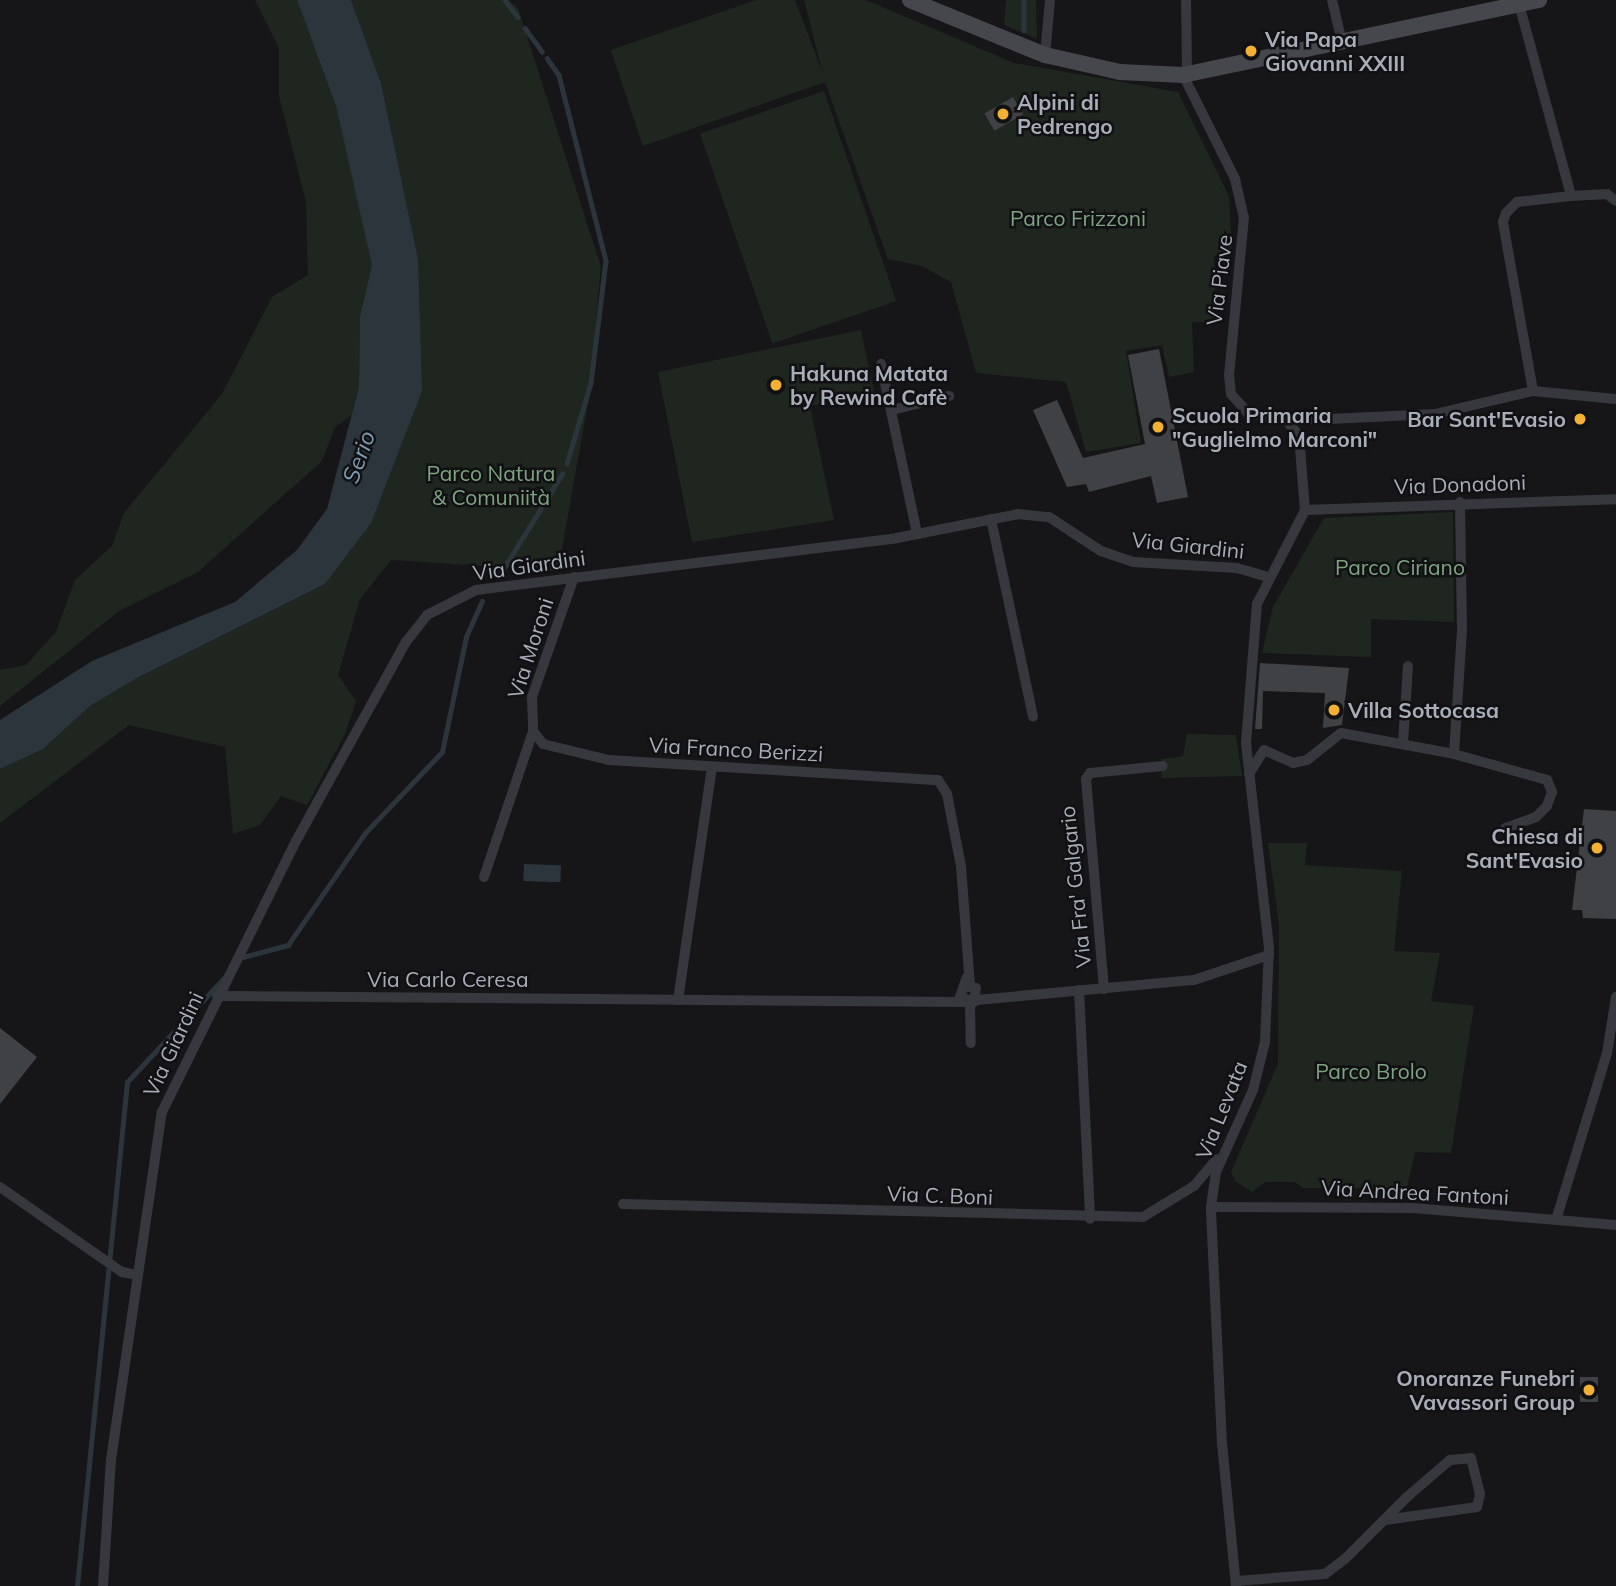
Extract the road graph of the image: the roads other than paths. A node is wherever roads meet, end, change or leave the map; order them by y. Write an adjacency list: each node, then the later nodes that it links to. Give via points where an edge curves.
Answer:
1 (910, 0): 8 (street)
2 (1050, 0): 8 (street)
3 (1186, 0): 9 (street)
4 (1332, 0): 7 (street)
5 (1538, 0): 6 (street)
6 (1519, 4): 7 (street); 10 (street)
7 (1342, 42): 9 (street)
8 (1045, 55): 9 (street, via 1120,72)
9 (1185, 74): 17 (street, Via Piave, via 1236,179 1244,217 1229,375 1236,403 1257,417)
10 (1571, 196): 11 (street, via 1607,194); 13 (street, via 1511,205 1503,222)
11 (1616, 201)
12 (881, 364): 16 (street)
13 (1533, 391): 15 (street, Via Piave); 17 (street, Via Piave, via 1436,414)
14 (949, 396): 16 (street)
15 (1616, 399)
16 (892, 410): 22 (street)
17 (1287, 421): 20 (street, via 1299,436)
18 (1616, 499): 19 (street, Via Donadoni)
19 (1460, 502): 20 (street, Via Donadoni); 31 (street, via 1462,631)
20 (1305, 510): 24 (street, Via Levata)
21 (991, 519): 22 (street, Via Giardini); 24 (street, Via Giardini, via 1018,513 1049,517 1101,551 1133,562 1237,568); 26 (street)
22 (917, 534): 23 (street, Via Giardini)
23 (574, 577): 27 (street, Via Moroni, via 532,697); 41 (street, Via Giardini, via 458,595 416,627)
24 (1269, 577): 28 (street, Via Levata, via 1257,604)
25 (1408, 666): 29 (street)
26 (1033, 718)
27 (533, 731): 33 (street, Via Franco Berizzi, via 544,744 609,760); 36 (street, Via Moroni)
28 (1246, 733): 30 (street); 34 (street, Via Levata)
29 (1403, 743): 30 (street, via 1341,733 1318,754 1300,762 1277,759); 31 (street)
30 (1264, 750): 34 (street)
31 (1454, 754): 35 (street, via 1547,780 1552,792 1547,806 1536,817)
32 (1163, 765): 38 (street, Via Fra' Galgario, via 1090,773 1086,779)
33 (712, 768): 40 (street, Via Franco Berizzi, via 932,778 943,785 961,866); 43 (street)
34 (1249, 774): 37 (street, Via Levata)
35 (1505, 828)
36 (484, 877)
37 (1269, 956): 38 (street, Via Carlo Ceresa, via 1194,980); 45 (street, Via Levata, via 1262,1065)
38 (1104, 989): 39 (street, Via Carlo Ceresa)
39 (1079, 990): 40 (street, Via Carlo Ceresa); 49 (street, Via Fra' Galgario)
40 (969, 994): 43 (street, Via Carlo Ceresa, via 945,999); 44 (street)
41 (217, 996): 43 (street, Via Carlo Ceresa); 52 (street, Via Giardini, via 162,1112)
42 (1616, 997): 50 (street, via 1606,1052)
43 (678, 1000)
44 (971, 1043)
45 (1226, 1145): 48 (street, Via Levata); 49 (street, Via C. Boni, via 1205,1176 1157,1213)
46 (0, 1187): 52 (street, via 122,1272)
47 (623, 1204): 49 (street, Via C. Boni)
48 (1211, 1207): 50 (street, Via Andrea Fantoni, via 1413,1208); 54 (street, Via Levata, via 1222,1444)
49 (1090, 1219)
50 (1556, 1220): 51 (street, Via Andrea Fantoni)
51 (1616, 1225)
52 (138, 1275): 55 (street, Via Giardini, via 111,1460)
53 (1385, 1520): 53 (street, via 1450,1460 1471,1458 1480,1494 1477,1507); 54 (street, via 1325,1574)
54 (1236, 1584)
55 (103, 1586)

